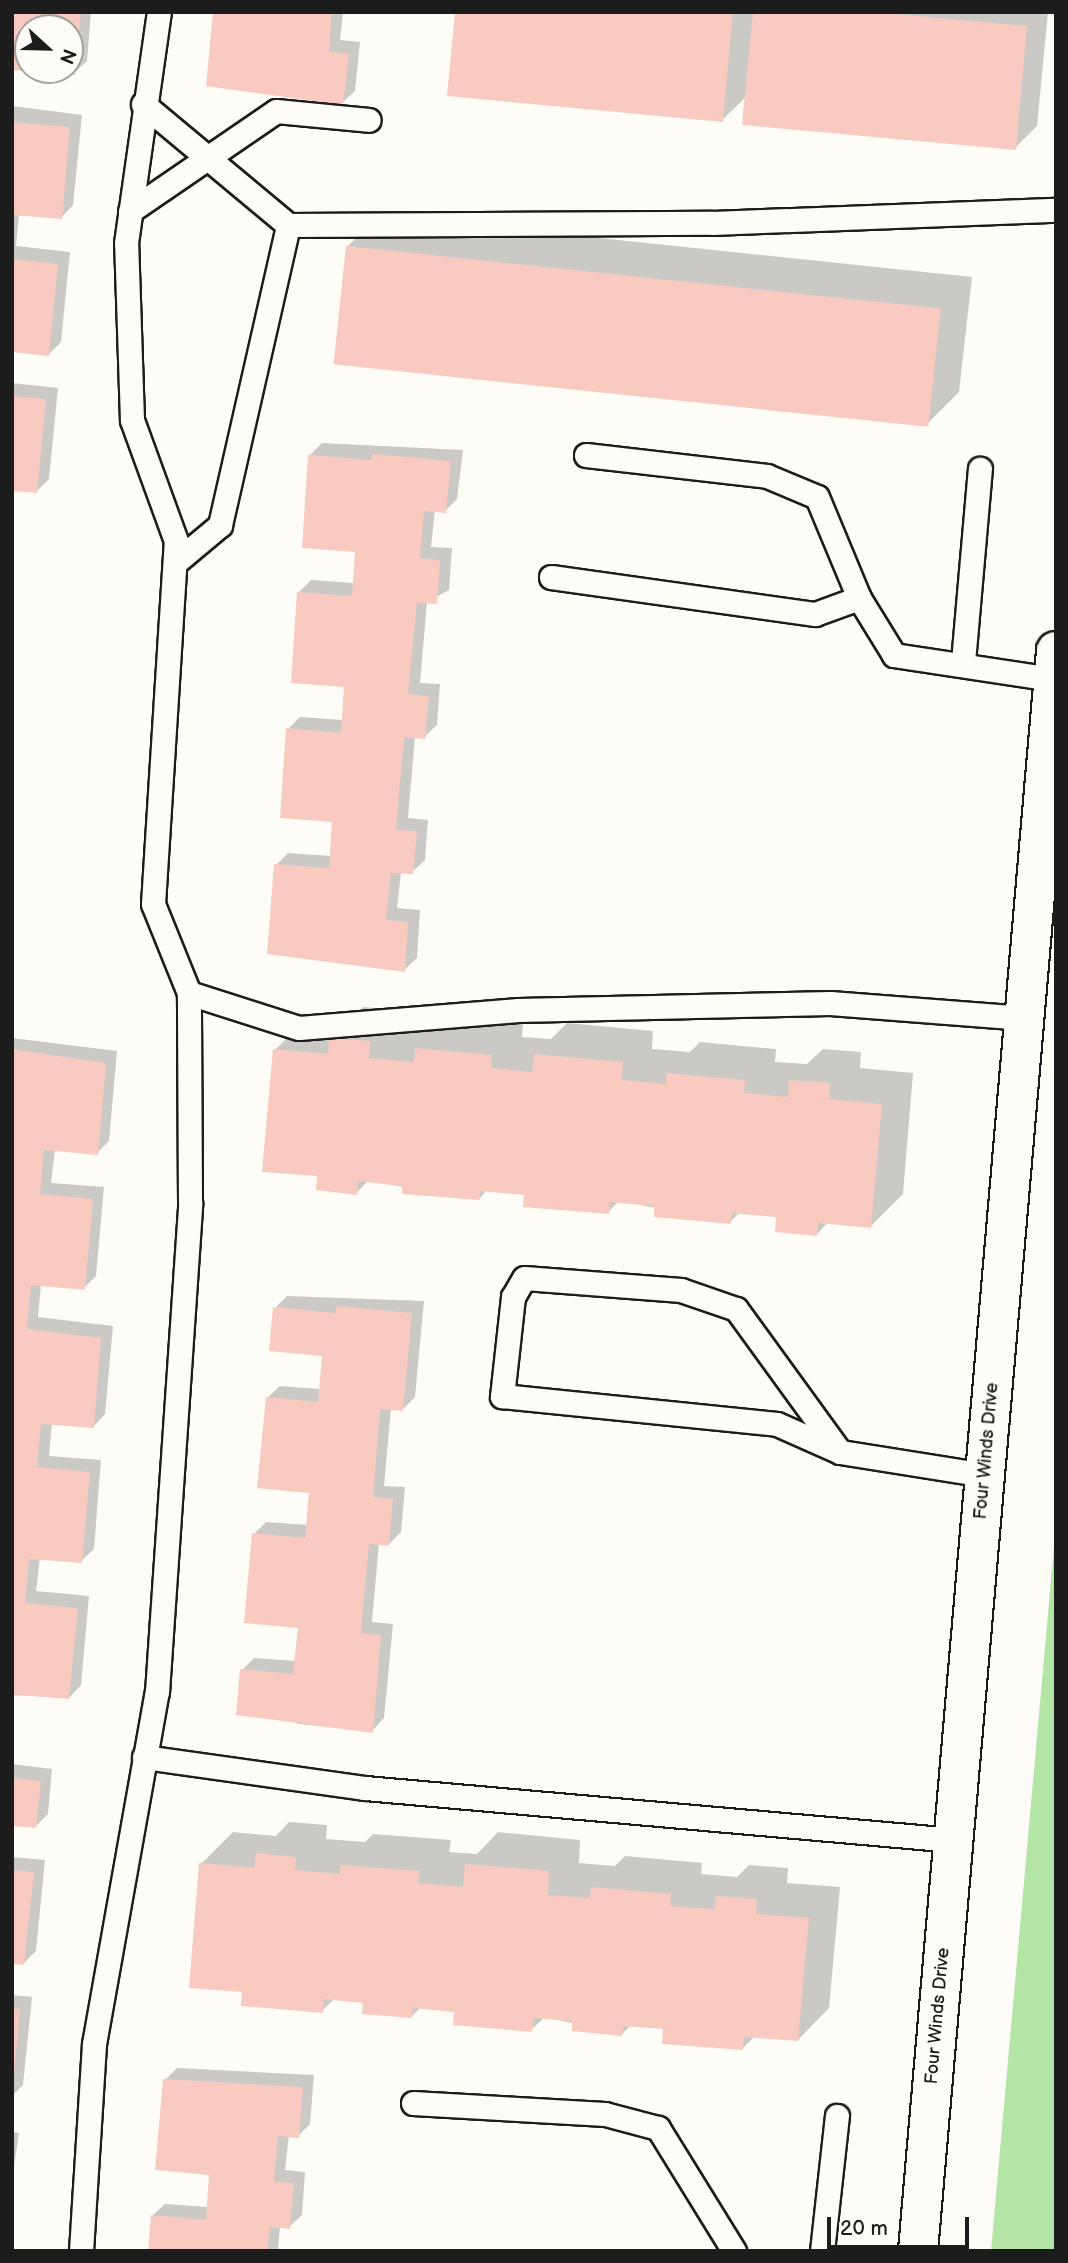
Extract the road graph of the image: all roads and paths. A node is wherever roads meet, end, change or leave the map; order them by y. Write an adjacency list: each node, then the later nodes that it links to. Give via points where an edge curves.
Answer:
1 (159, 12): 2 (lane)
2 (143, 104): 4 (lane); 6 (lane)
3 (369, 120): 4 (lane, via 276,111)
4 (210, 161): 6 (lane); 7 (lane)
5 (1056, 210): 7 (lane, via 712,223)
6 (130, 211): 10 (lane, via 132,420 176,541)
7 (288, 225): 10 (lane, via 220,525)
8 (586, 455): 12 (lane, via 767,477 817,497)
9 (980, 469): 13 (lane)
10 (177, 561): 15 (lane, via 153,904)
11 (551, 577): 12 (lane, via 815,614)
12 (859, 598): 13 (lane, via 894,655)
13 (963, 662): 14 (lane)
14 (1055, 665): 16 (street, Four Winds Drive)
15 (189, 993): 16 (lane, via 299,1027 518,1010 817,1003); 19 (lane, via 190,1202 157,1692)
16 (1024, 1018): 18 (street, Four Winds Drive)
17 (840, 1452): 17 (lane, via 736,1309 681,1290 524,1278 513,1297 502,1396 777,1424); 18 (lane)
18 (985, 1475): 20 (street, Four Winds Drive)
19 (144, 1757): 20 (lane, via 365,1788); 23 (lane, via 94,2044)
20 (953, 1840): 26 (street, Four Winds Drive)
21 (413, 2103): 24 (lane, via 605,2114 657,2128)
22 (837, 2116): 25 (lane)
23 (81, 2251)
24 (734, 2251)
25 (822, 2251)
26 (918, 2251)

